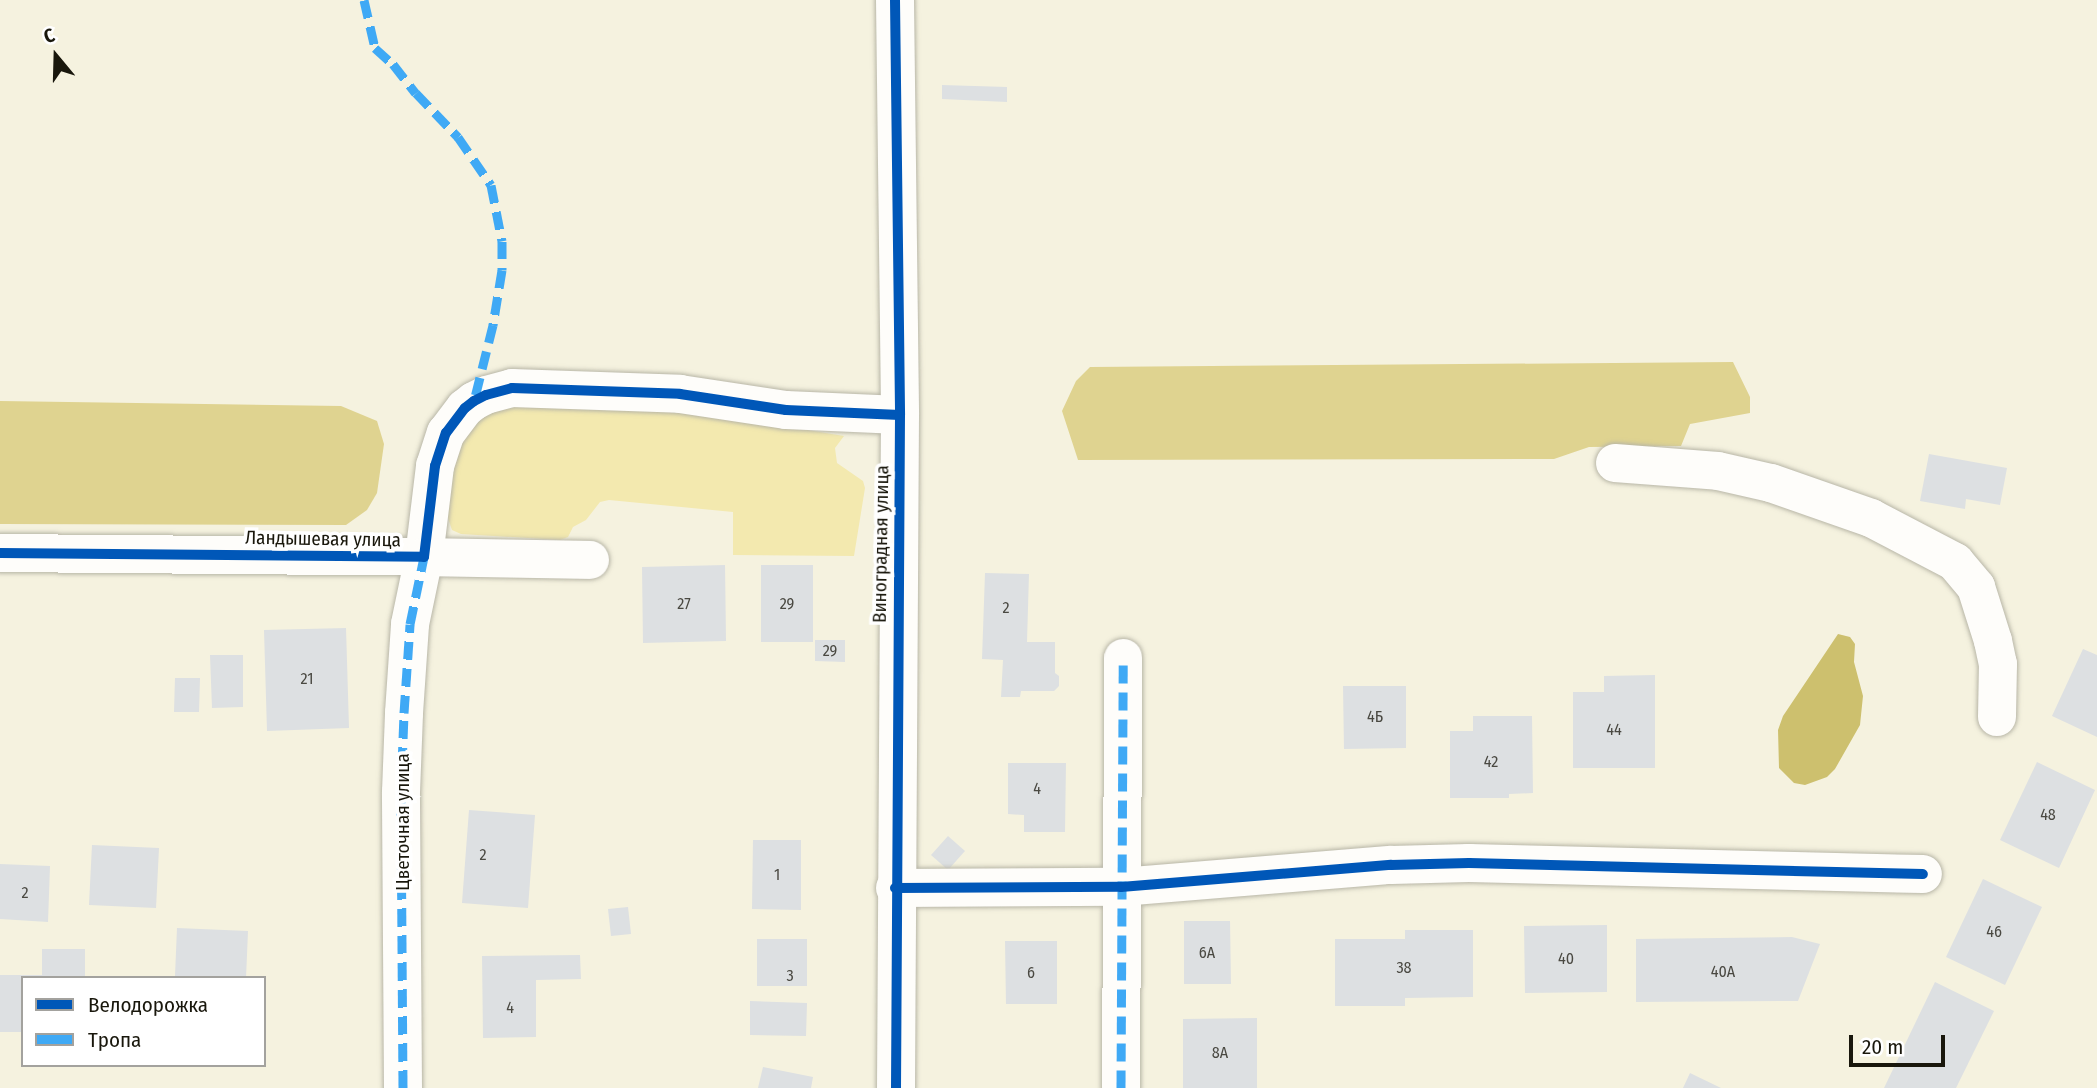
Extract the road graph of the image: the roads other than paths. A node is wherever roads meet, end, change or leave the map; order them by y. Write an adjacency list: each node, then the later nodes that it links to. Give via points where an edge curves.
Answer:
1 (895, 0): 2 (street, Виноградная улица)
2 (900, 415): 5 (street, Ландышевая улица, via 786,410 680,394 527,387 499,390 465,408 446,433 435,466); 11 (street, Виноградная улица)
3 (1615, 463): 8 (street, via 1718,471 1771,483 1871,518 1955,562 1976,587 1993,641 1998,664)
4 (0, 554): 5 (street, Ландышевая улица)
5 (424, 557): 6 (street); 12 (street, Цветочная улица, via 410,624 404,726)
6 (590, 560)
7 (1123, 658): 10 (street)
8 (1997, 717)
9 (1923, 874): 10 (street, via 1469,863)
10 (1121, 887): 11 (street); 14 (street)
11 (895, 888): 13 (street, Виноградная улица)
12 (403, 1088)
13 (896, 1088)
14 (1121, 1088)

